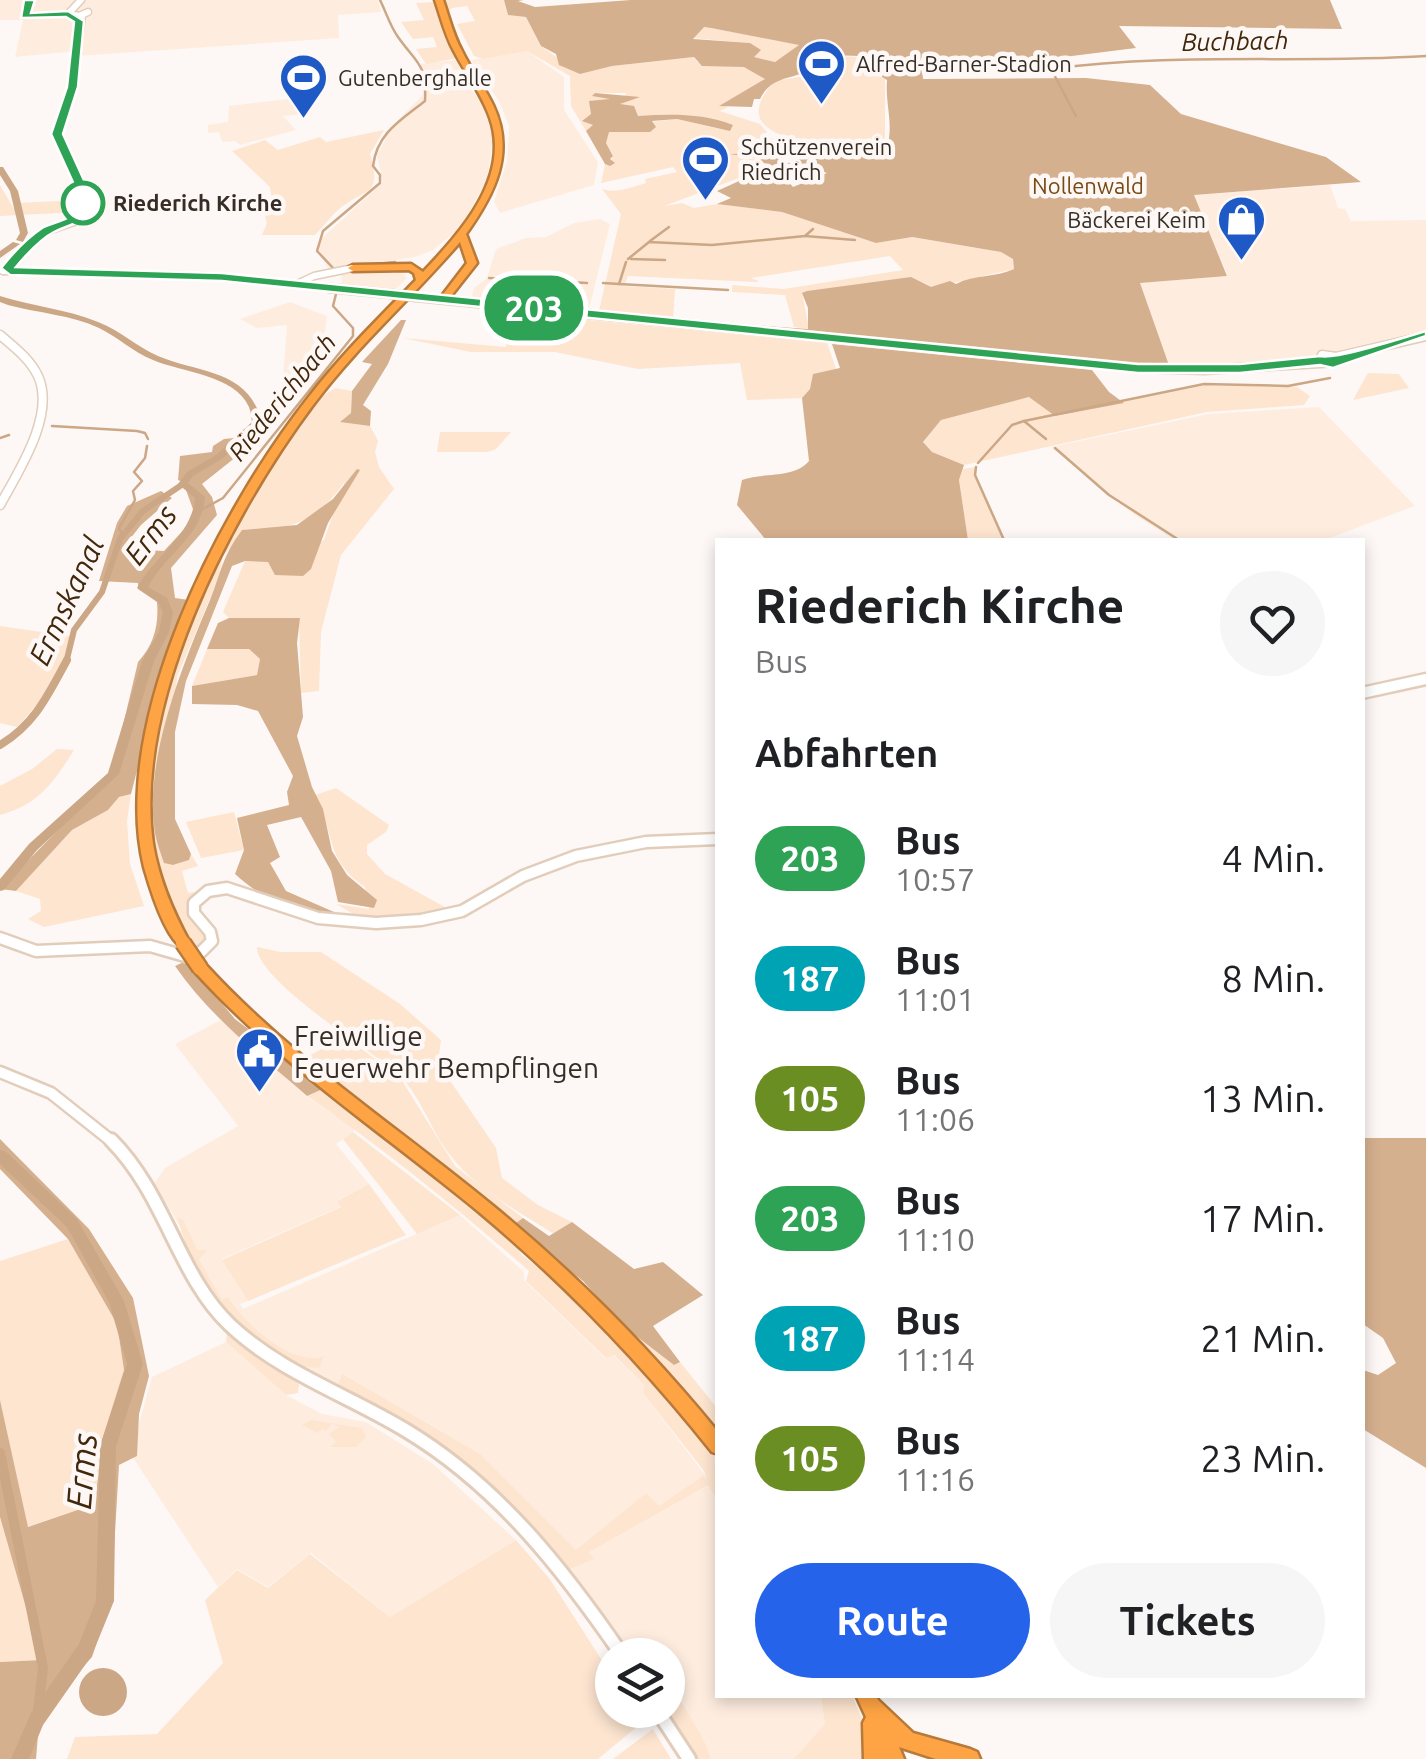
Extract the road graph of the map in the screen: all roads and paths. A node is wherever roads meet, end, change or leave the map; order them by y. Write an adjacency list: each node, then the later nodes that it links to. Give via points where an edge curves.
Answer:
1 (439, 0): 3 (highway, via 499,133 493,183)
2 (79, 11): 7 (street, via 72,87 57,134 82,189 84,210 74,222 46,232)
3 (460, 235): 4 (highway, via 428,256); 5 (highway); 8 (highway)
4 (392, 266): 6 (highway); 8 (highway)
5 (470, 267): 8 (highway, via 452,259); 12 (highway)
6 (353, 268): 9 (street)
7 (5, 270): 10 (street)
8 (423, 275): 21 (highway, bridge, via 345,359 276,449 224,538 176,652 149,748 144,809 154,879 200,968 259,1029 556,1271)
9 (316, 276): 10 (street); 11 (street)
10 (302, 285): 11 (street)
11 (324, 288): 12 (street, bridge)
12 (444, 299): 14 (street, via 1138,368 1336,363 1336,357)
13 (0, 335): 15 (street, via 30,366 42,394 38,420)
14 (1426, 336)
15 (0, 505)
16 (1426, 679): 17 (street)
17 (1365, 692)
18 (715, 839): 19 (street, via 601,848 528,874 456,913 415,921 356,922 287,910 224,888 208,891 194,903 194,913 212,941 194,955 142,946 44,952)
19 (0, 938)
20 (0, 1072): 22 (street, via 60,1094 127,1159 159,1204 196,1280 236,1330 456,1464 512,1512)
21 (715, 1442)
22 (610, 1638)
23 (869, 1701): 26 (highway); 27 (highway); 28 (highway, via 908,1741)
24 (669, 1728): 25 (street)
25 (688, 1759)
26 (874, 1759)
27 (894, 1759)
28 (970, 1759)

